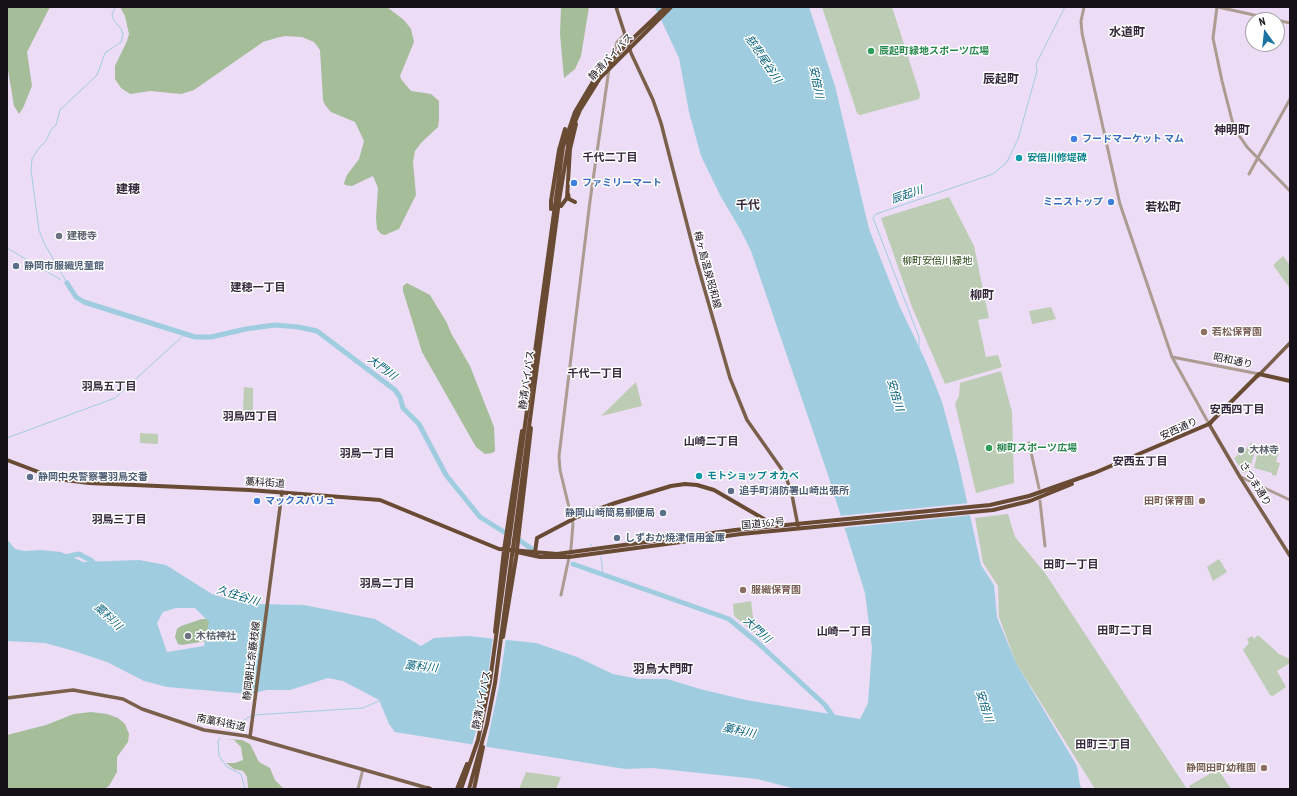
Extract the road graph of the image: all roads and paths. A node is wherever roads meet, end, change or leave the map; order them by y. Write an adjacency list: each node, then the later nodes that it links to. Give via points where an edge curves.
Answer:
1 (616, 7): 7 (main road, 梅ヶ島温泉昭和線)
2 (666, 7): 8 (highway, 静清バイパス, via 615,56)
3 (671, 7): 8 (highway, 静清バイパス)
4 (1084, 7): 18 (street, さつま通り, via 1082,33 1120,204)
5 (1218, 7): 6 (street); 10 (street, via 1213,38 1232,120 1238,135)
6 (1290, 23)
7 (624, 35): 35 (street, via 615,46 608,77 560,442 560,470); 36 (main road, 梅ヶ島温泉昭和線, via 658,115 730,378 748,420 784,474)
8 (599, 76): 13 (highway, via 576,126 570,149); 16 (highway, via 573,110 562,138 550,201); 20 (highway, 静清バイパス, via 578,105 562,154)
9 (1290, 99): 10 (street)
10 (1257, 158): 11 (street); 12 (street)
11 (1249, 174)
12 (1290, 190)
13 (568, 194): 14 (highway, via 569,199); 15 (highway)
14 (575, 202)
15 (561, 206)
16 (551, 209)
17 (1290, 343): 19 (main road)
18 (1172, 357): 19 (street, 昭和通り); 23 (street, さつま通り)
19 (1259, 374): 21 (highway, 昭和通り); 23 (main road)
20 (533, 376): 22 (highway, 静清バイパス); 34 (highway, 静清バイパス); 41 (highway, via 529,452)
21 (1290, 381)
22 (530, 392): 34 (highway, 静清バイパス); 40 (highway, via 525,409)
23 (1209, 424): 26 (highway, 安西通り); 27 (main road, さつま通り)
24 (1029, 443): 28 (street)
25 (7, 460): 29 (highway, 藁科街道, via 51,477 90,483)
26 (1094, 473): 30 (highway, 安西通り); 32 (highway, 安西通り)
27 (1240, 477): 31 (street); 44 (main road, さつま通り)
28 (1039, 488)
29 (282, 492): 40 (highway, 藁科街道, via 380,500); 51 (main road, 静岡朝比奈藤枝線)
30 (1030, 496): 36 (highway, 国道362号, via 971,507)
31 (1290, 500)
32 (1030, 501): 38 (highway, 国道362号, via 994,510)
33 (1040, 501): 39 (street)
34 (516, 512): 46 (highway, 静清バイパス); 47 (highway, 静清バイパス)
35 (572, 519): 37 (highway, 国道362号, via 670,486 692,484 722,495 764,519); 42 (highway, 国道362号, via 537,538); 43 (street)
36 (799, 524): 37 (highway, 国道362号); 38 (main road, 梅ヶ島温泉昭和線)
37 (768, 527): 43 (highway, 国道362号)
38 (800, 529): 43 (highway, 国道362号)
39 (1045, 546)
40 (504, 550): 41 (highway, 藁科街道); 46 (highway)
41 (516, 552): 42 (highway, 国道362号); 43 (highway, 国道362号, via 540,557); 47 (highway)
42 (535, 553): 43 (highway, 国道362号)
43 (570, 555): 45 (street)
44 (1290, 556)
45 (561, 595)
46 (493, 663): 49 (highway, 静清バイパス)
47 (498, 665): 50 (highway, 静清バイパス)
48 (7, 698): 51 (main road, 南藁科街道, via 55,691 83,691 123,698 142,709 209,731)
49 (482, 722): 55 (highway); 56 (highway, 静清バイパス)
50 (487, 724): 57 (highway, 静清バイパス); 58 (highway)
51 (250, 737): 52 (main road, 南藁科街道)
52 (363, 769): 53 (street); 54 (main road, 南藁科街道)
53 (358, 789)
54 (430, 789)
55 (457, 789)
56 (461, 789)
57 (469, 789)
58 (474, 789)

